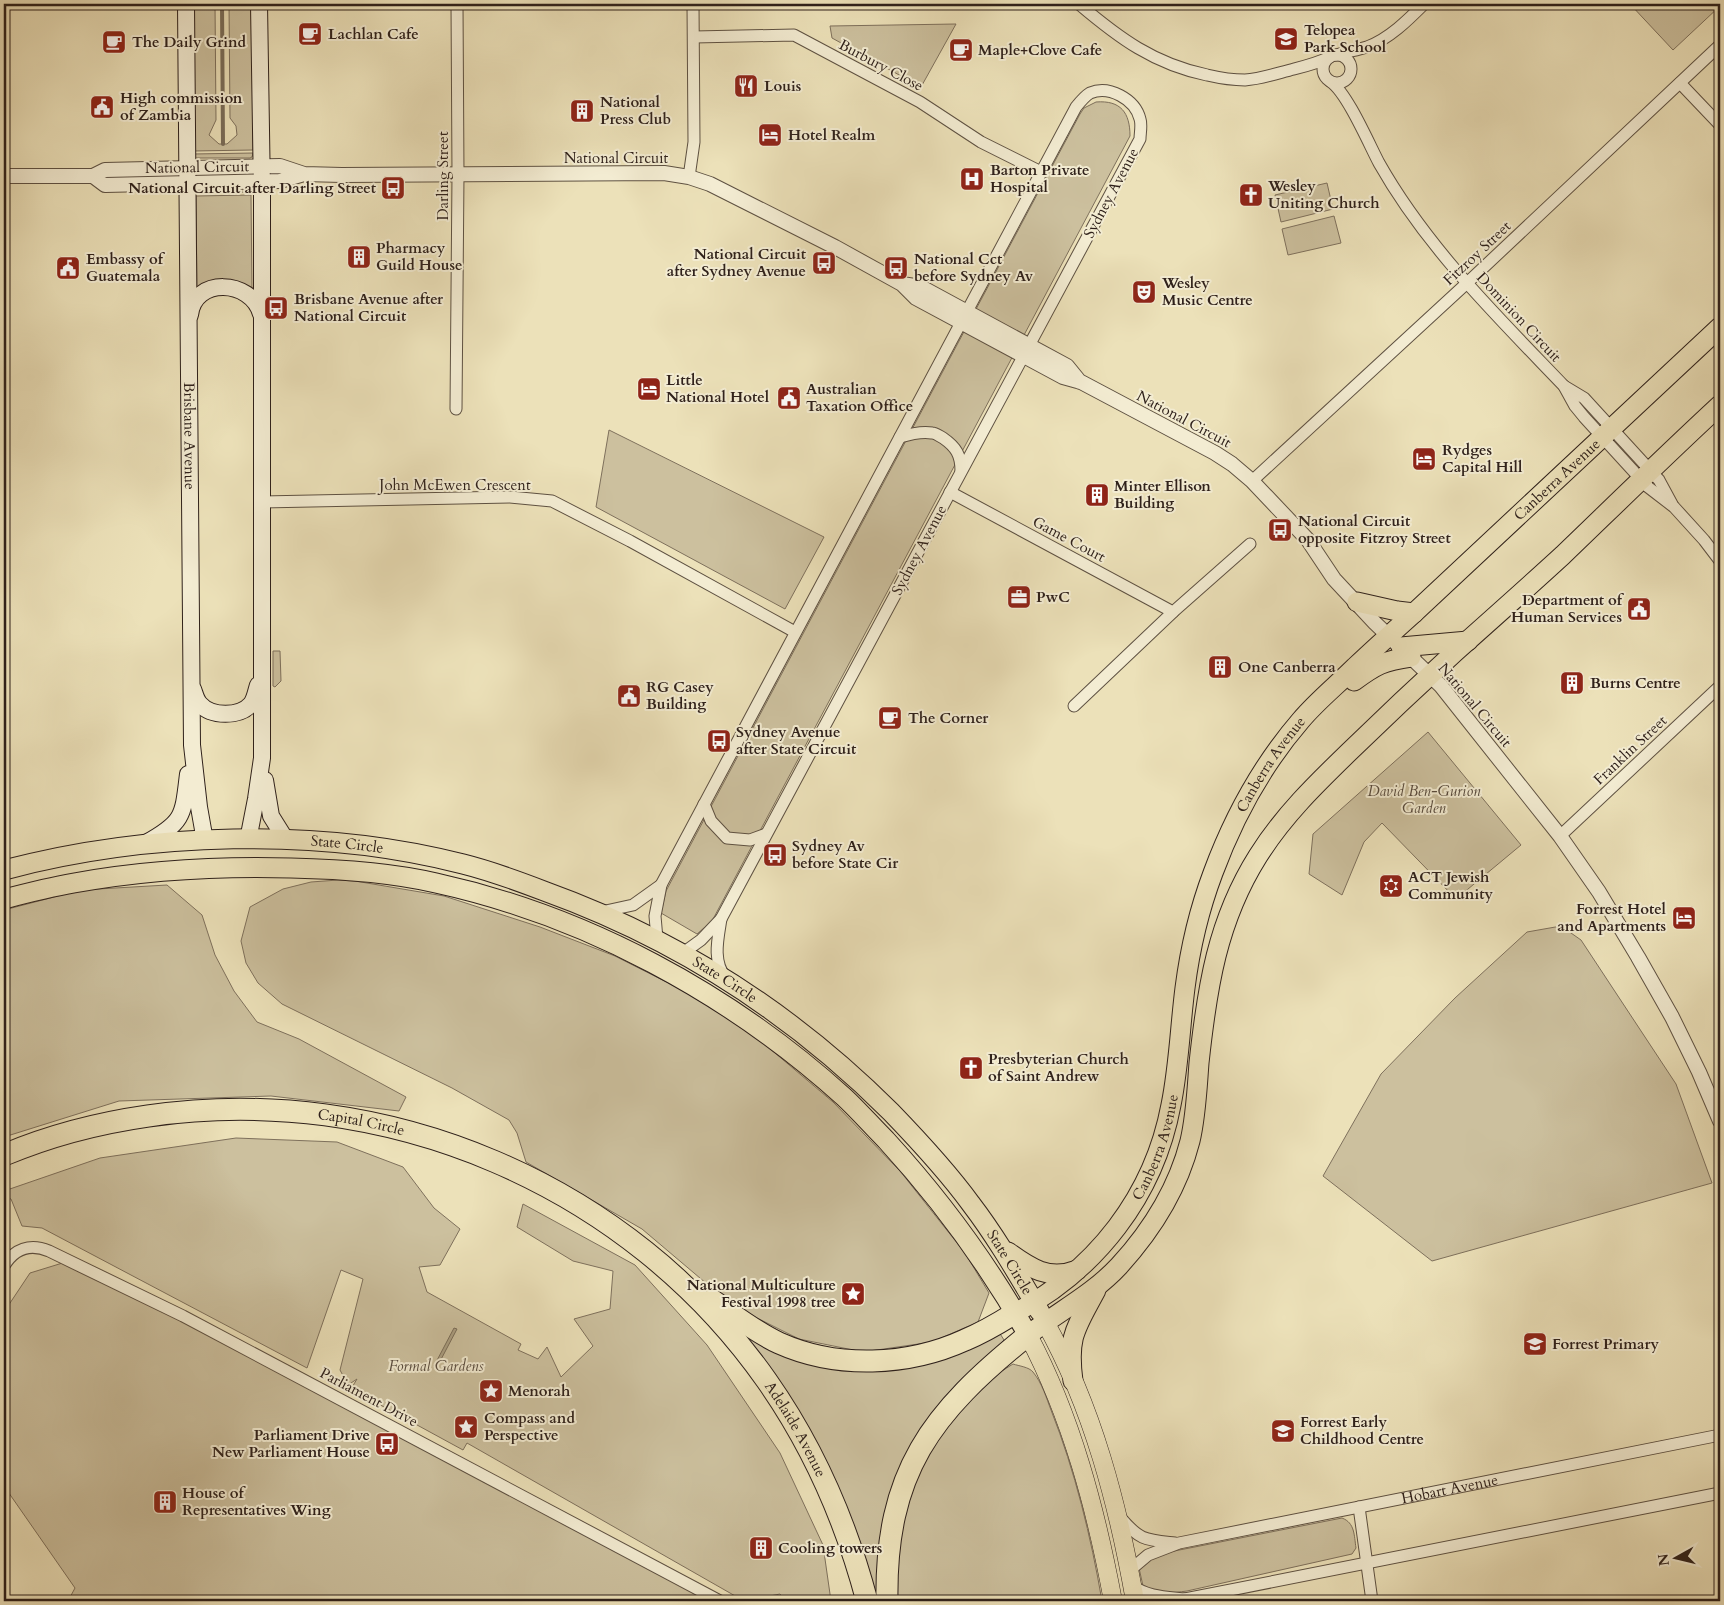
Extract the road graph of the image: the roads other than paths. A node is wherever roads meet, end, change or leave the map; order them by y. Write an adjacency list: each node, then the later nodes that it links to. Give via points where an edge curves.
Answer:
1 (186, 4): 20 (main road, Brisbane Avenue)
2 (260, 4): 17 (main road)
3 (457, 4): 18 (street, Darling Street)
4 (693, 4): 7 (street)
5 (1079, 4): 10 (street, via 1145,54 1197,73 1247,80 1307,66)
6 (1424, 4): 9 (street, via 1403,24)
7 (694, 37): 16 (street, Burbury Close, via 794,35 920,102 980,142); 21 (street, via 694,142)
8 (1720, 45): 13 (street, Fitzroy Street)
9 (1368, 46): 10 (street); 11 (street)
10 (1333, 56): 11 (street, via 1348,60); 12 (street, via 1323,70)
11 (1351, 73): 12 (street, via 1343,82); 14 (street, Dominion Circuit, via 1348,89)
12 (1331, 82): 14 (street, Dominion Circuit)
13 (1680, 82): 15 (street); 22 (street, Fitzroy Street)
14 (1356, 118): 22 (street, Dominion Circuit, via 1413,217)
15 (1720, 124)
16 (1041, 172): 24 (street, Sydney Avenue); 27 (street, Sydney Avenue, via 1076,106 1089,94 1113,93 1131,102 1141,120 1140,139)
17 (261, 174): 18 (street, National Circuit, via 280,166 304,174); 20 (street, National Circuit); 23 (main road)
18 (458, 175): 21 (street, National Circuit, via 664,173); 29 (street, Darling Street)
19 (4, 176): 20 (street, National Circuit, via 93,176 105,170)
20 (188, 176): 25 (main road, Brisbane Avenue)
21 (689, 177): 24 (street, National Circuit, via 717,188 902,284 921,287)
22 (1467, 283): 30 (street, Dominion Circuit, via 1564,386 1575,406); 34 (street, Fitzroy Street)
23 (262, 315): 25 (main road, via 248,294 231,287 219,287 197,299 190,310); 36 (main road)
24 (964, 317): 27 (street, National Circuit); 31 (street, Sydney Avenue)
25 (189, 322): 47 (main road, Brisbane Avenue)
26 (1720, 327): 30 (highway, Canberra Avenue)
27 (1026, 351): 32 (street, Sydney Avenue); 34 (street, National Circuit, via 1063,377 1081,382 1215,453)
28 (1720, 405): 33 (highway, Canberra Avenue)
29 (456, 409)
30 (1608, 433): 33 (street, Dominion Circuit); 41 (highway, Canberra Avenue)
31 (900, 437): 32 (street, via 913,433 936,434 956,449 961,460); 42 (street, Sydney Avenue)
32 (961, 472): 35 (street, Sydney Avenue)
33 (1645, 475): 38 (street, Dominion Circuit, via 1659,480 1674,508); 43 (highway, Canberra Avenue)
34 (1252, 481): 39 (street, National Circuit, via 1308,540 1334,579)
35 (950, 492): 40 (street, Game Court); 54 (street, Sydney Avenue)
36 (262, 502): 42 (street, John McEwen Crescent, via 510,497 552,501); 45 (main road)
37 (1250, 544): 40 (street)
38 (1720, 561)
39 (1356, 602): 41 (highway); 44 (street, National Circuit)
40 (1173, 612): 50 (street)
41 (1414, 613): 44 (highway, Canberra Avenue)
42 (795, 632): 53 (street, Sydney Avenue)
43 (1468, 641): 44 (highway); 46 (highway, Canberra Avenue)
44 (1400, 647): 46 (street, National Circuit); 49 (highway, Canberra Avenue); 49 (highway, via 1392,660 1379,664)
45 (262, 673): 47 (main road, via 252,702 232,713 214,712 203,707); 52 (main road)
46 (1430, 676): 55 (street, National Circuit); 81 (highway, Canberra Avenue, via 1316,783 1271,836 1246,877 1227,918 1213,967 1194,1123 1182,1165 1147,1232 1118,1267)
47 (191, 682): 51 (main road, Brisbane Avenue)
48 (1720, 686): 55 (street, Franklin Street)
49 (1326, 695): 79 (highway, Canberra Avenue, via 1291,732 1263,771 1220,856 1199,917 1190,957 1173,1097 1161,1147 1129,1212 1107,1241)
50 (1074, 706)
51 (192, 745): 58 (main road, Brisbane Avenue); 59 (main road, via 181,814 170,830)
52 (262, 758): 56 (main road); 57 (main road, via 269,811)
53 (704, 804): 54 (street, via 711,821 727,838 750,840); 63 (street, Sydney Avenue)
54 (766, 834): 66 (street, Sydney Avenue)
55 (1560, 836): 73 (street, National Circuit, via 1599,892 1672,1017)
56 (248, 840): 57 (highway, State Circle); 58 (highway, State Circle); 61 (highway)
57 (286, 840): 65 (highway, State Circle, via 377,848 448,860 510,878)
58 (205, 841): 59 (highway, State Circle); 60 (highway, Brisbane Avenue)
59 (142, 845): 62 (highway, State Circle)
60 (209, 868): 61 (highway, State Circle); 64 (highway, State Circle, via 98,879)
61 (243, 868): 69 (highway, State Circle, via 336,870 403,877 477,893 543,915)
62 (4, 870)
63 (661, 885): 65 (street, Sydney Avenue, via 633,904); 67 (street, Sydney Avenue, via 655,916)
64 (4, 899)
65 (599, 912): 67 (highway, State Circle)
66 (721, 919): 68 (street, Sydney Avenue); 70 (street, via 718,960 722,974)
67 (657, 939): 68 (highway, State Circle); 69 (highway, Sydney Avenue)
68 (683, 953): 69 (highway, Sydney Avenue); 70 (highway, State Circle)
69 (661, 968): 72 (highway, State Circle, via 720,1002 785,1048)
70 (730, 980): 71 (highway, State Circle, via 776,1012)
71 (860, 1081): 72 (highway); 75 (highway, State Circle)
72 (845, 1098): 76 (highway, State Circle)
73 (1720, 1121)
74 (4, 1155): 80 (highway, Capital Circle, via 90,1127 170,1113 250,1109 338,1116 390,1126 448,1143 523,1173 593,1213)
75 (932, 1156): 76 (highway); 77 (highway, State Circle, via 972,1204)
76 (915, 1172): 83 (highway, State Circle, via 972,1246)
77 (1000, 1246): 79 (highway, via 1038,1271 1057,1274); 82 (highway, State Circle)
78 (4, 1266): 96 (street, Parliament Drive, via 12,1255 24,1248 39,1247 49,1251 182,1316)
79 (1080, 1268): 82 (highway, Canberra Avenue)
80 (682, 1282): 83 (highway, via 779,1343 812,1354 853,1360 899,1359 933,1352 964,1341); 97 (highway, Adelaide Avenue, via 743,1348 789,1414 837,1508)
81 (1097, 1286): 84 (highway, Canberra Avenue); 86 (highway, via 1073,1336)
82 (1034, 1303): 83 (highway, Canberra Avenue); 84 (highway, State Circle)
83 (1015, 1313): 85 (highway, State Circle)
84 (1045, 1322): 85 (highway, Canberra Avenue); 86 (main road, State Circle)
85 (1028, 1335): 92 (main road, State Circle, via 1077,1451); 98 (highway, via 988,1367 957,1398 931,1430 915,1458 893,1518)
86 (1073, 1381): 90 (main road, State Circle, via 1092,1426)
87 (1720, 1436): 89 (street, Hobart Avenue)
88 (1720, 1494): 93 (street)
89 (1359, 1507): 91 (street, Hobart Avenue); 93 (street)
90 (1116, 1512): 91 (street, Hobart Avenue, via 1141,1538); 94 (main road, State Circle)
91 (1179, 1543): 94 (street, Hobart Avenue, via 1148,1555)
92 (1102, 1548): 94 (main road, State Circle); 99 (main road, State Circle)
93 (1366, 1563): 95 (street); 101 (street)
94 (1130, 1583): 95 (street, via 1153,1595); 100 (main road)
95 (1182, 1600)
96 (720, 1601)
97 (867, 1601)
98 (887, 1601)
99 (1113, 1601)
100 (1117, 1601)
101 (1372, 1601)

